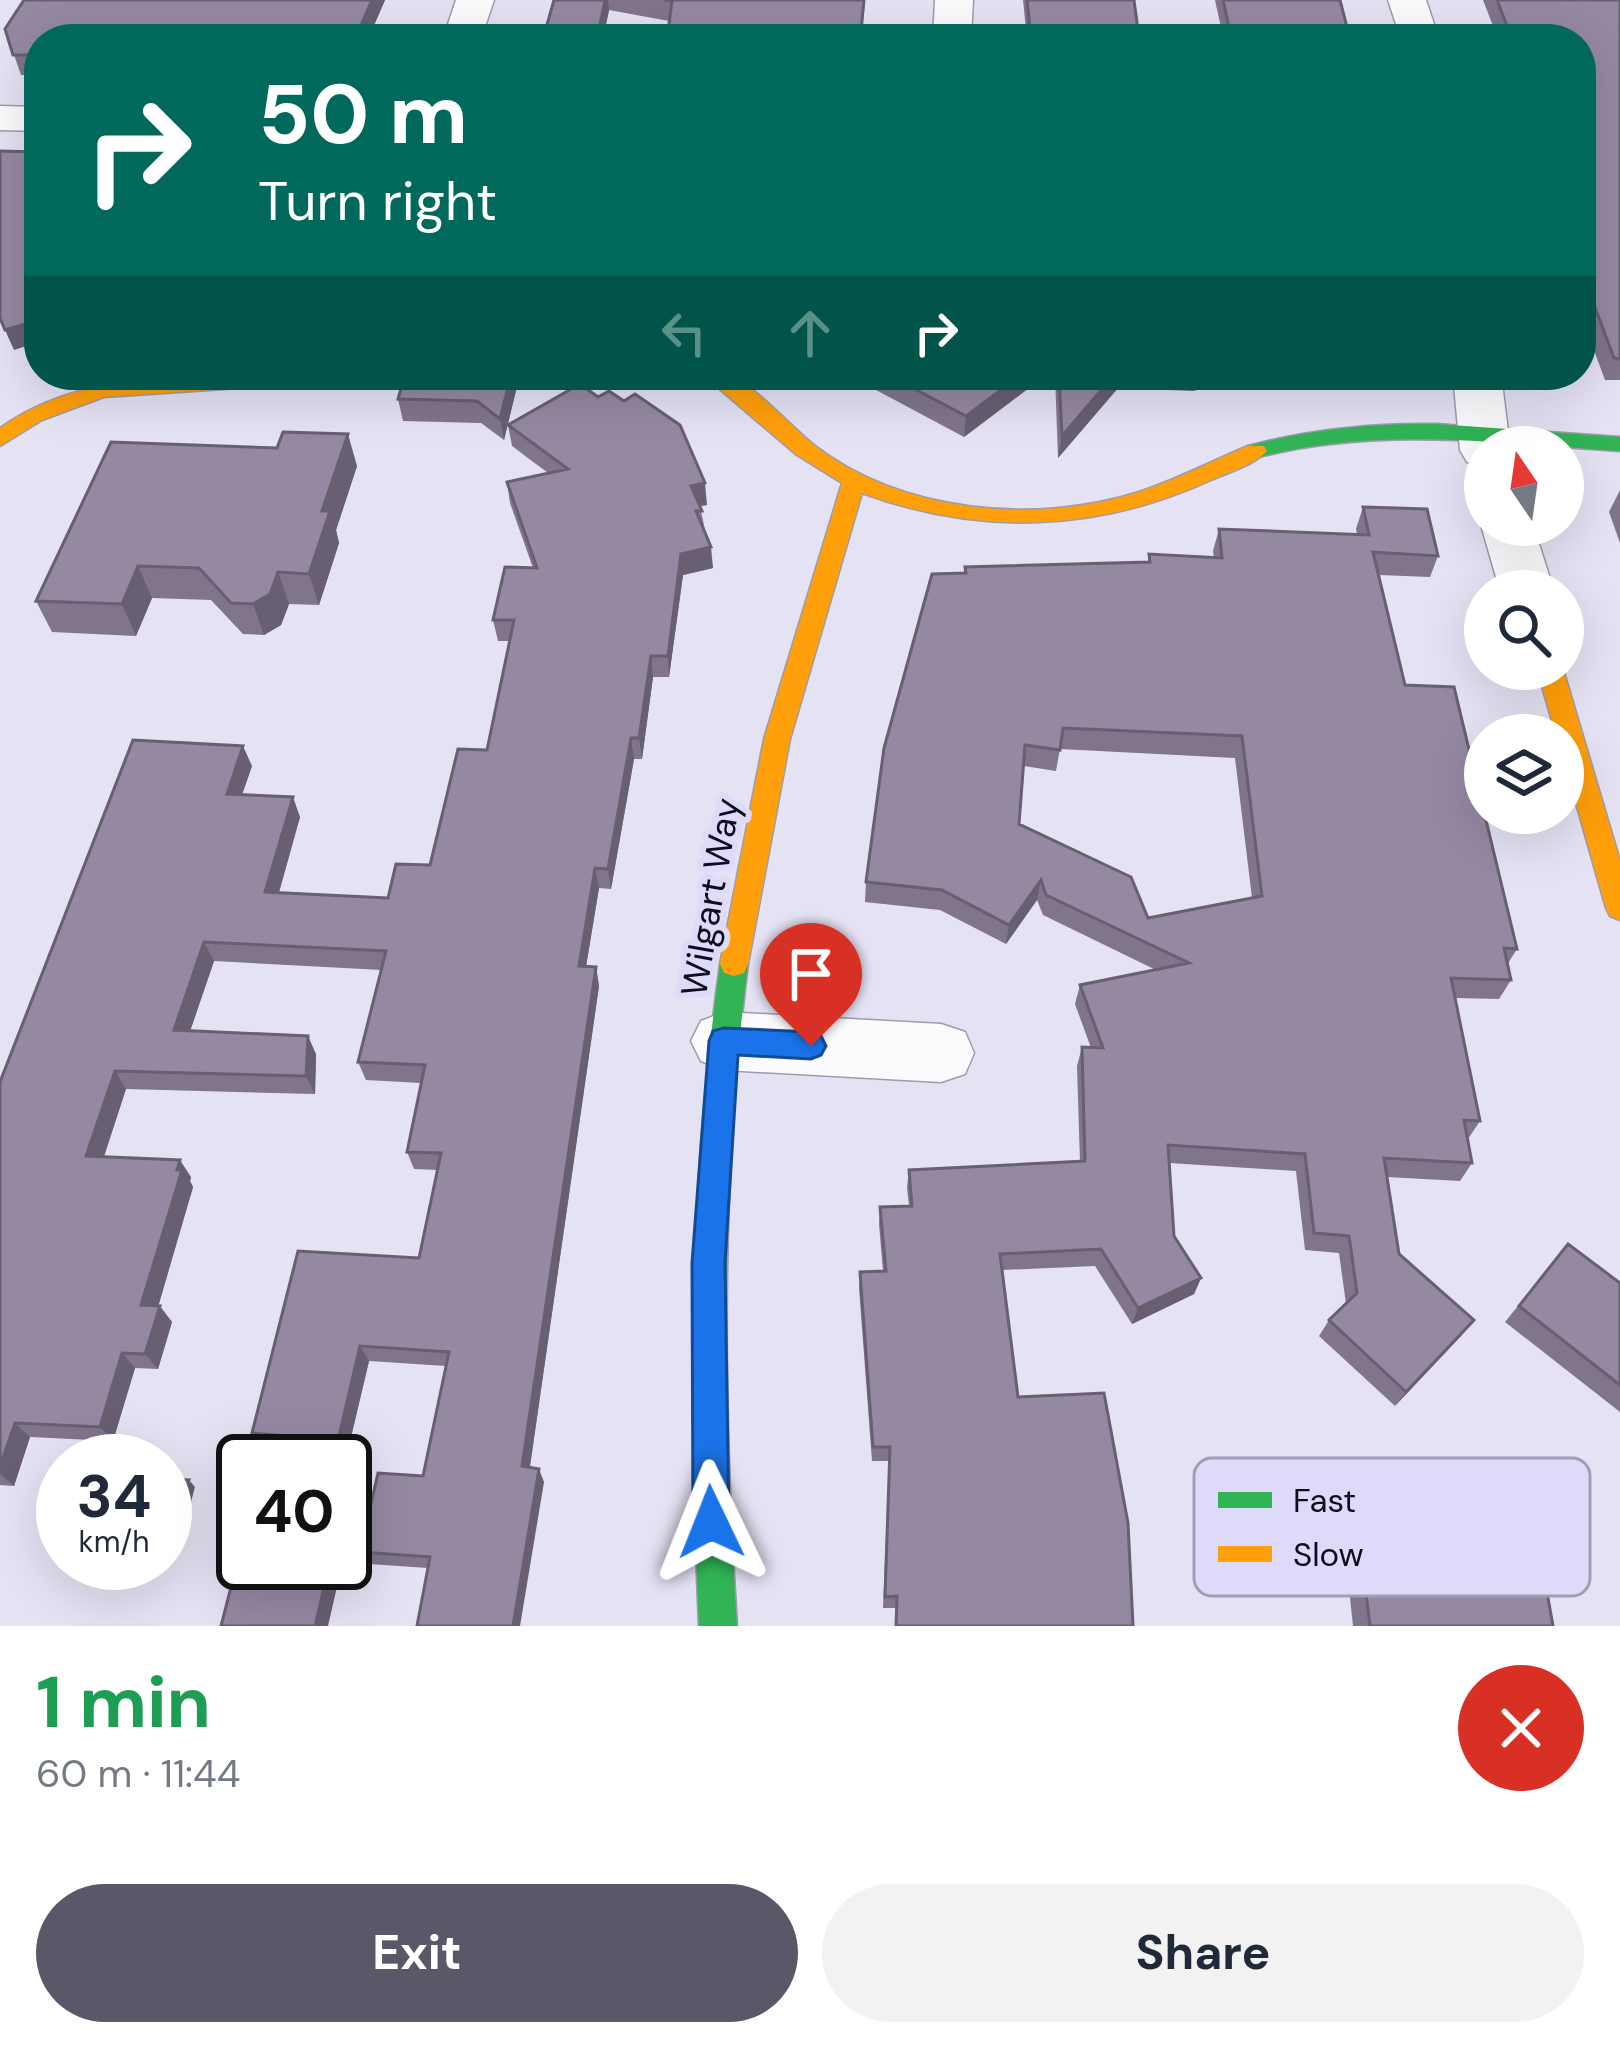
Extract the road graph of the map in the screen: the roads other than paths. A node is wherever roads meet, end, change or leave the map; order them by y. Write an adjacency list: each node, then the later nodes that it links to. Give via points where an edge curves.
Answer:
1 (95, 390): 5 (street, via 42,405)
2 (737, 390): 9 (street)
3 (1478, 390): 4 (street)
4 (1481, 426)
5 (0, 440)
6 (1464, 442): 9 (street, via 1373,434 1292,440 1139,501 1049,515 948,508)
7 (1584, 444): 8 (street)
8 (1620, 444)
9 (854, 481): 12 (street, Wilgart Way, via 768,776)
10 (1556, 690): 11 (street)
11 (1620, 908)
12 (724, 1041): 13 (street); 14 (street, Wilgart Way, via 706,1351)
13 (941, 1052)
14 (718, 1626)

